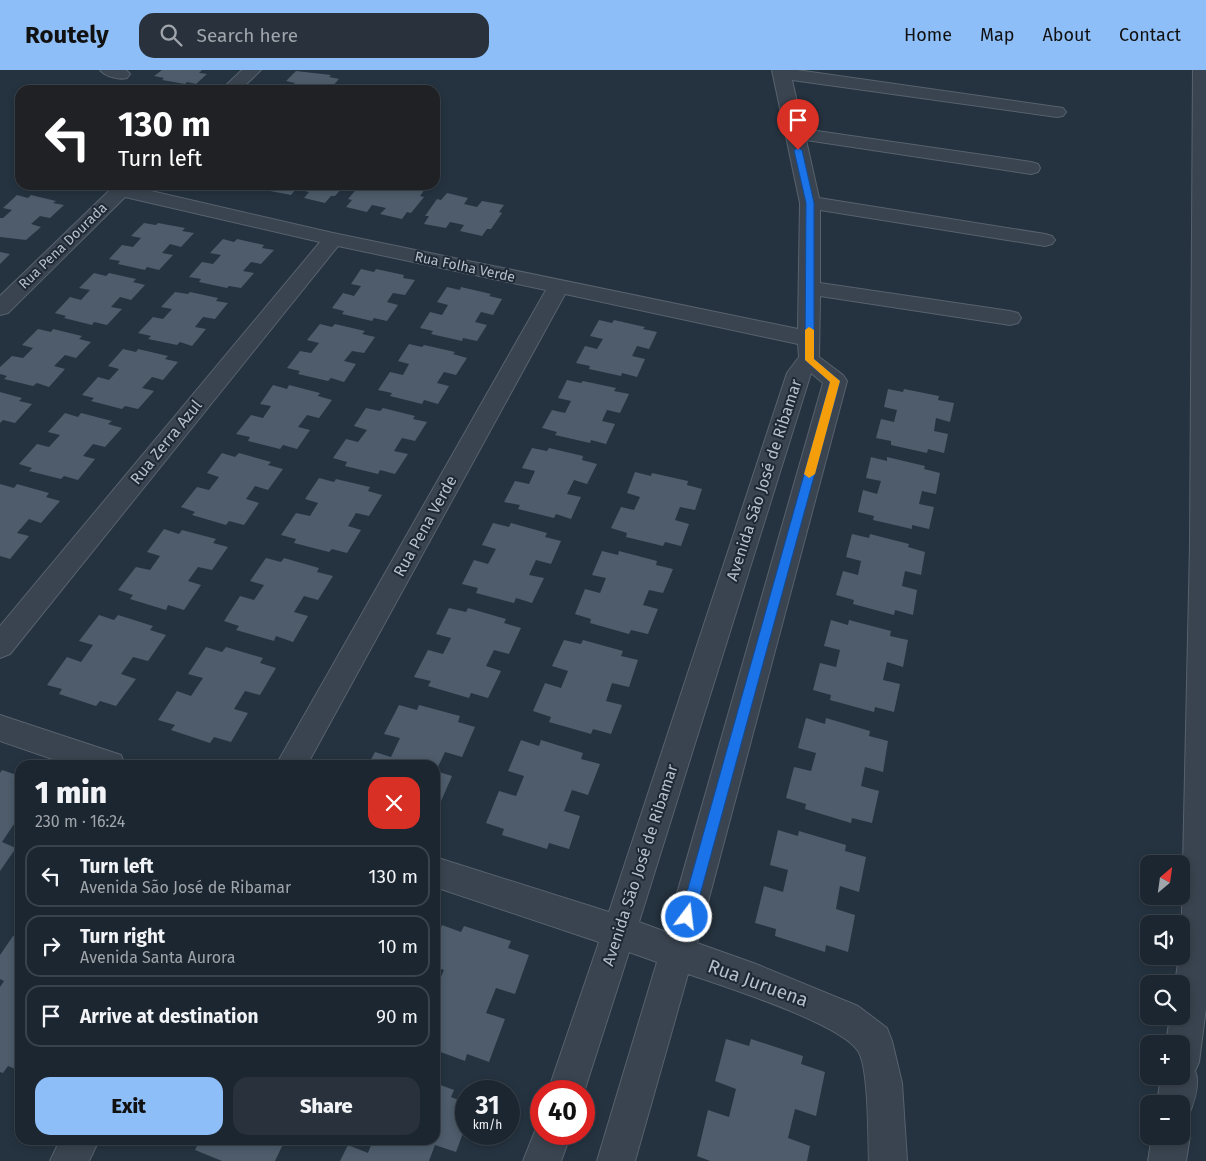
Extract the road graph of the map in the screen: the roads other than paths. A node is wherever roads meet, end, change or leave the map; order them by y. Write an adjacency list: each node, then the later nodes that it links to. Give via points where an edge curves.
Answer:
1 (252, 70): 4 (street)
2 (1202, 70): 7 (street)
3 (781, 72): 5 (street); 6 (street)
4 (236, 85)
5 (1058, 112)
6 (794, 133): 8 (street); 11 (street)
7 (1205, 155): 25 (street)
8 (1031, 168)
9 (122, 190): 16 (street, Rua Pena Dourada)
10 (132, 190): 12 (street, Rua Folha Verde)
11 (810, 203): 13 (street); 15 (street)
12 (333, 239): 14 (street, Rua Folha Verde); 19 (street, Rua Zerra Azul)
13 (1045, 240)
14 (559, 286): 18 (street, Rua Folha Verde); 22 (street, Rua Pena Verde)
15 (810, 288): 17 (street); 18 (street)
16 (0, 308)
17 (1010, 318)
18 (809, 350): 24 (street, Avenida São José de Ribamar, via 798,372); 26 (street, Avenida São José de Ribamar, via 836,381)
19 (0, 646)
20 (0, 728): 21 (street)
21 (95, 760)
22 (294, 760)
23 (440, 874): 24 (street, Rua Juruena)
24 (619, 932): 26 (street, Rua Juruena); 28 (street, Avenida São José de Ribamar)
25 (1202, 941): 27 (street)
26 (677, 954): 34 (street, Avenida São José de Ribamar); 35 (street, Rua Juruena, via 819,1006 846,1018 874,1041 884,1083)
27 (1186, 1035)
28 (570, 1080)
29 (77, 1145): 32 (street)
30 (548, 1145): 33 (street)
31 (1170, 1145): 36 (street)
32 (68, 1161)
33 (542, 1161)
34 (616, 1161)
35 (888, 1161)
36 (1167, 1161)

